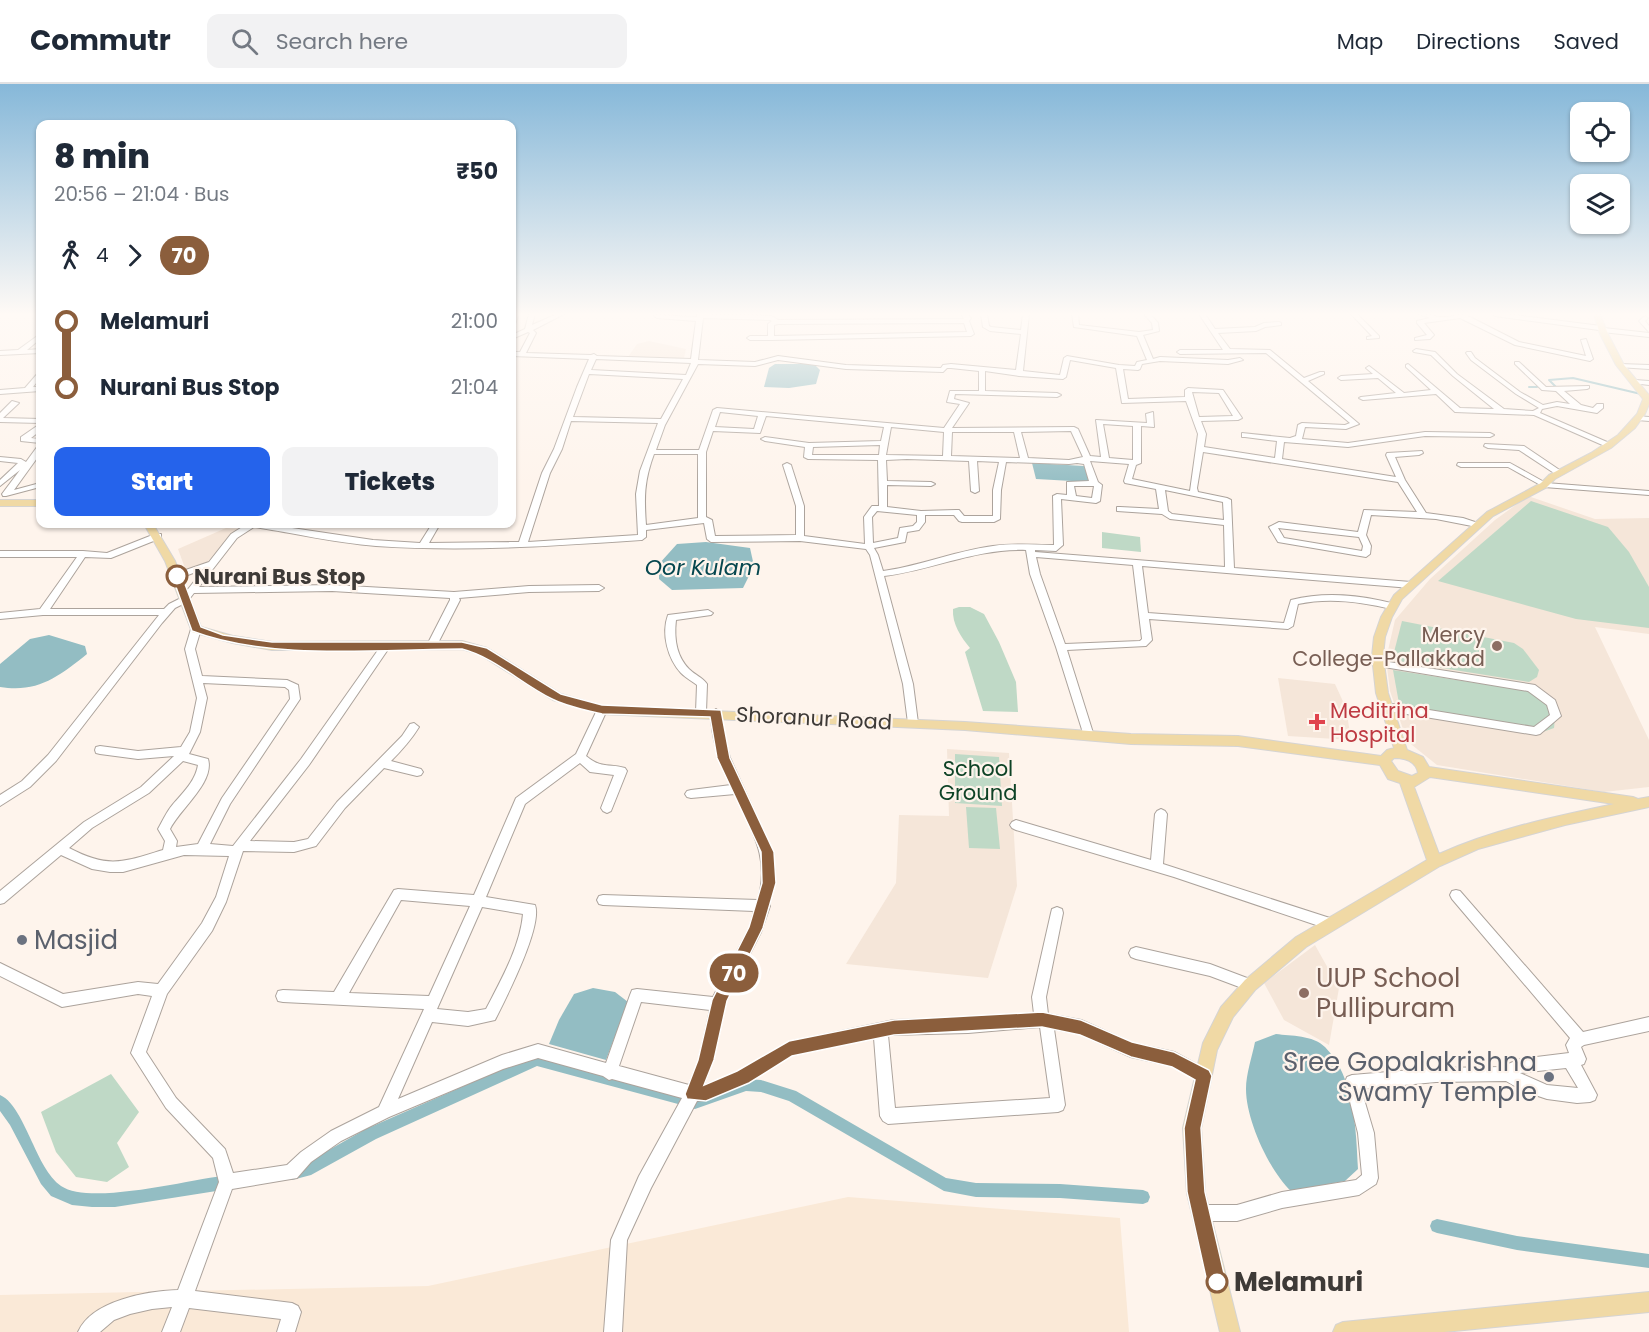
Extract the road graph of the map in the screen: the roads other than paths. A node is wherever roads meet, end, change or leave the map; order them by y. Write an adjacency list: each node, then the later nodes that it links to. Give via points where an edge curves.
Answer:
1 (586, 372): 45 (street)
2 (591, 372): 18 (street)
3 (690, 372): 18 (street)
4 (982, 372): 30 (street)
5 (1003, 372): 16 (street)
6 (1064, 372): 16 (street, via 1063,377)
7 (1120, 372): 34 (street, via 1125,401)
8 (1295, 372): 21 (street)
9 (1374, 372): 17 (street)
10 (1415, 372): 29 (street)
11 (1452, 372): 39 (street)
12 (1491, 372): 37 (street)
13 (1527, 372): 27 (street, via 1544,389)
14 (1626, 372): 22 (main road)
15 (1322, 373): 21 (street)
16 (1019, 374)
17 (1379, 376): 19 (street); 32 (street)
18 (687, 377): 48 (street)
19 (1341, 378)
20 (36, 379): 26 (street)
21 (1305, 380): 60 (street, via 1355,424 1302,425 1299,437)
22 (1635, 382): 23 (street); 44 (main road, via 1647,399)
23 (1649, 383)
24 (1587, 387): 27 (street)
25 (36, 389): 26 (street)
26 (27, 390): 28 (street)
27 (1558, 390): 38 (street)
28 (0, 392)
29 (1436, 392): 32 (street); 39 (street, via 1458,410)
30 (982, 393): 31 (street); 53 (street, via 952,392 950,400 965,403 950,420)
31 (1057, 395)
32 (1403, 395): 33 (street)
33 (1363, 398)
34 (1189, 399): 46 (street); 46 (street, via 1188,390 1221,391 1238,418)
35 (15, 403): 43 (street)
36 (1600, 406): 38 (street, via 1594,411)
37 (1542, 407): 38 (street); 41 (street)
38 (1578, 407)
39 (1502, 411): 41 (street)
40 (763, 413): 50 (street); 51 (street, via 757,431); 51 (street, via 717,410)
41 (1535, 413): 63 (street)
42 (1150, 414): 49 (street, via 1151,425)
43 (0, 418): 47 (street)
44 (1644, 418): 63 (main road)
45 (568, 419): 48 (street); 113 (street)
46 (1198, 419): 65 (street)
47 (36, 421)
48 (663, 421): 66 (street)
49 (1137, 424): 77 (street, via 1099,422); 79 (street, via 1137,463)
50 (888, 425): 53 (street); 61 (street)
51 (710, 429): 67 (street)
52 (1017, 429): 53 (street); 75 (street); 76 (street, via 1074,429)
53 (947, 430): 72 (street)
54 (36, 431): 59 (street, via 24,439)
55 (1245, 435): 58 (street)
56 (1490, 435): 60 (street, via 1425,434 1348,445)
57 (765, 439): 62 (street)
58 (1281, 439): 60 (street); 78 (street)
59 (36, 440)
60 (1290, 440)
61 (885, 443): 62 (street); 70 (street)
62 (809, 445): 70 (street, via 808,457)
63 (1610, 445): 82 (main road)
64 (1488, 446): 82 (street, via 1521,448)
65 (1201, 448): 78 (street); 93 (street, via 1197,452)
66 (652, 452): 67 (street); 105 (street, via 640,494)
67 (702, 452): 102 (street)
68 (1419, 453): 83 (street, via 1390,455)
69 (36, 454): 94 (street)
70 (882, 457): 72 (street); 84 (street)
71 (0, 459): 86 (street, via 22,463)
72 (947, 459): 73 (street)
73 (973, 459): 74 (street); 91 (street)
74 (1003, 460): 75 (street); 100 (street, via 994,519 962,519 956,512)
75 (1025, 460): 76 (street)
76 (1083, 460): 77 (street); 85 (street)
77 (1105, 460): 79 (street)
78 (1278, 461): 83 (street)
79 (1133, 463): 90 (street, via 1128,482)
80 (787, 465): 112 (street, via 800,506)
81 (1461, 465): 88 (street, via 1510,465)
82 (1560, 473): 88 (main road)
83 (1401, 480): 101 (street)
84 (883, 483): 87 (street); 97 (street)
85 (1094, 483): 95 (street, via 1070,484); 95 (street, via 1098,485 1096,501)
86 (0, 484)
87 (931, 484)
88 (1544, 485): 92 (street); 104 (main road)
89 (36, 486): 94 (street)
90 (1160, 487): 93 (street); 99 (street)
91 (975, 490)
92 (1649, 493)
93 (1195, 494): 103 (street, via 1226,496)
94 (2, 497): 96 (main road)
95 (1072, 498): 116 (street, via 1057,496 1059,545)
96 (36, 502)
97 (883, 508): 100 (street); 115 (street, via 871,509 868,517)
98 (1120, 508): 99 (street)
99 (1164, 512): 103 (street)
100 (921, 513): 115 (street, via 921,522 916,528 903,530 902,540)
101 (1422, 513): 104 (street); 110 (street, via 1413,516 1367,512)
102 (702, 520): 105 (street); 112 (street, via 708,520 711,539)
103 (1228, 523): 121 (street)
104 (1477, 524): 124 (main road)
105 (641, 526): 113 (street, via 642,537)
106 (152, 528): 111 (main road)
107 (246, 528): 119 (street)
108 (277, 528): 114 (street, via 373,543)
109 (434, 528): 114 (street)
110 (1362, 535): 110 (street, via 1279,525 1273,527 1281,540 1366,554)
111 (158, 536): 118 (street, via 108,556); 123 (main road)
112 (800, 538): 115 (street)
113 (523, 544): 114 (street)
114 (423, 546)
115 (869, 547): 122 (street)
116 (1031, 550): 120 (street); 122 (street, via 979,551 906,572); 137 (street, via 1035,574)
117 (0, 554): 118 (street)
118 (83, 554): 129 (street)
119 (213, 561): 123 (street); 126 (street)
120 (1137, 562): 121 (street); 133 (street)
121 (1230, 570): 124 (street)
122 (879, 574): 144 (street, via 908,684)
123 (177, 576): 126 (main road)
124 (1411, 585): 128 (main road)
125 (599, 588): 127 (street)
126 (187, 595): 127 (street, via 332,588); 130 (street); 134 (main road)
127 (454, 595): 136 (street)
128 (1392, 606): 133 (street, via 1349,597 1304,600 1294,602 1288,626); 138 (main road, via 1379,639)
129 (43, 612): 130 (street); 132 (street)
130 (166, 612): 158 (street, via 52,758 26,784)
131 (708, 613): 142 (street, via 671,617 670,626 674,658 702,684)
132 (0, 616)
133 (1144, 616): 137 (street, via 1147,640 1143,644)
134 (196, 629): 135 (main road, Shoranur Road, via 221,638 272,646); 139 (street, via 190,649)
135 (386, 645): 136 (main road, Shoranur Road); 163 (street)
136 (432, 645): 141 (main road, Shoranur Road, via 462,645 483,651 557,697)
137 (1061, 647): 146 (street)
138 (1376, 663): 140 (main road); 140 (street, via 1531,688 1551,703 1556,716 1536,731)
139 (198, 679): 149 (street, via 202,698 195,732); 165 (street, via 287,684 294,688 295,699 226,801)
140 (1386, 707): 148 (main road)
141 (602, 710): 142 (main road, Shoranur Road); 150 (street)
142 (701, 712): 143 (main road, Shoranur Road)
143 (716, 713): 144 (main road, Shoranur Road); 156 (street, via 724,758)
144 (913, 723): 146 (main road, Shoranur Road)
145 (414, 727): 152 (street)
146 (1089, 736): 151 (main road, Shoranur Road, via 1238,741)
147 (100, 750): 149 (street, via 138,755)
148 (1402, 753): 151 (main road, via 1391,753); 153 (main road, via 1420,762)
149 (183, 754): 164 (street, via 146,790 87,825); 166 (street, via 204,762 203,774 198,785 168,817 164,829 171,841)
150 (580, 757): 160 (street, via 594,769 621,771); 172 (street, via 520,801)
151 (1384, 761): 155 (main road, via 1388,770)
152 (381, 763): 154 (street); 163 (street, via 312,843)
153 (1425, 771): 155 (main road, via 1423,779); 159 (main road)
154 (417, 772)
155 (1406, 781): 167 (main road)
156 (739, 789): 157 (street); 173 (street, via 767,852 769,883)
157 (691, 794)
158 (0, 801)
159 (1644, 802): 167 (main road, via 1475,844)
160 (607, 808)
161 (1161, 814): 168 (street)
162 (1016, 825): 168 (street)
163 (238, 848): 165 (street); 179 (street, via 212,917)
164 (60, 849): 166 (street, via 83,863 118,869); 170 (street)
165 (202, 849): 166 (street)
166 (168, 855)
167 (1435, 862): 175 (main road)
168 (1157, 867): 175 (street)
169 (1456, 895): 187 (street)
170 (0, 899)
171 (603, 900): 173 (street)
172 (477, 901): 181 (street, via 398,894); 183 (street); 183 (street, via 530,909 504,987 486,1017 468,1019)
173 (764, 906): 182 (street)
174 (1057, 913): 184 (street, via 1039,997)
175 (1331, 924): 178 (main road, via 1301,942)
176 (1136, 953): 178 (street, via 1210,970)
177 (0, 969): 179 (street, via 62,1002 138,988)
178 (1250, 985): 191 (main road, via 1227,1012 1209,1049)
179 (161, 991): 194 (street, via 138,1053 171,1103 220,1154)
180 (283, 996): 181 (street)
181 (339, 997): 183 (street)
182 (718, 1004): 189 (street, via 637,995); 192 (street, via 706,1060)
183 (429, 1009): 193 (street)
184 (1044, 1020): 186 (street); 186 (street, via 1058,1105 888,1116); 191 (street, via 1081,1028 1131,1050 1174,1059)
185 (1649, 1024): 187 (street)
186 (880, 1030): 192 (street, via 789,1049 743,1077 706,1093)
187 (1580, 1039): 188 (street, via 1573,1045 1579,1059)
188 (1570, 1060): 190 (street, via 1520,1066); 190 (street, via 1590,1095 1532,1090)
189 (609, 1073): 192 (street); 193 (street, via 538,1051 502,1062)
190 (1508, 1074): 195 (street, via 1352,1082 1366,1133 1370,1178 1359,1187 1282,1200 1237,1213)
191 (1204, 1076): 195 (main road, via 1192,1128)
192 (693, 1094): 201 (street, via 645,1182 619,1240)
193 (384, 1112): 194 (street, via 336,1136 291,1172)
194 (227, 1182): 196 (street)
195 (1200, 1212): 202 (main road)
196 (183, 1298): 198 (street, via 132,1305 107,1314); 199 (street); 200 (street, via 292,1312)
197 (1649, 1302): 203 (main road)
198 (87, 1332)
199 (171, 1332)
200 (286, 1332)
201 (613, 1332)
202 (1230, 1332)
203 (1343, 1332)

